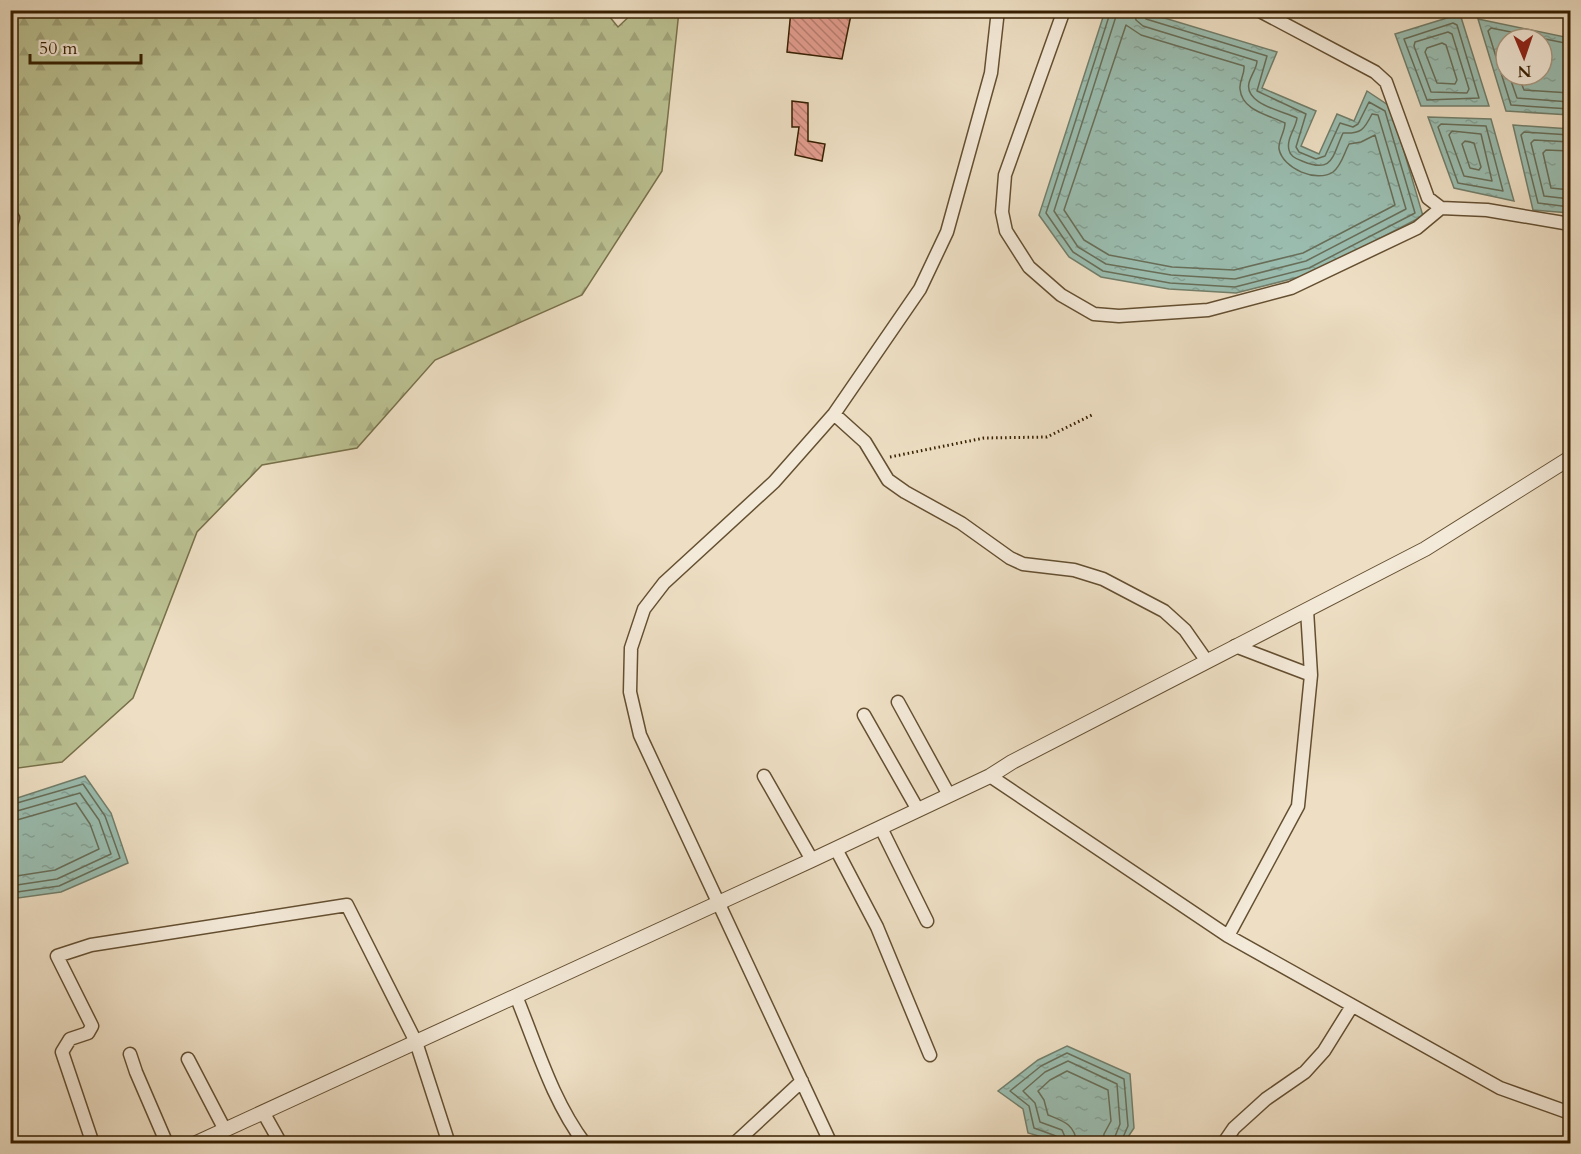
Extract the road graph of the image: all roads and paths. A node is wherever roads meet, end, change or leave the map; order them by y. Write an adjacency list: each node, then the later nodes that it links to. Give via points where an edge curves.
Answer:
1 (998, 10): 8 (street, via 991,73 947,232 920,289)
2 (1064, 10): 4 (street, via 1005,175 1002,212 1006,231 1029,267 1061,296 1094,314 1208,310 1291,288 1417,228)
3 (1258, 10): 4 (street, via 1375,72 1386,82 1428,198)
4 (1441, 208): 6 (street, via 1487,210)
5 (10, 214): 7 (street)
6 (1570, 224)
7 (10, 228)
8 (834, 414): 14 (street, via 865,442 888,480 905,492 1023,564 1074,570 1103,579 1164,611 1185,630); 25 (street, via 774,482 664,583 644,609 631,648 630,692 640,735)
9 (1092, 415): 10 (path, via 1047,437 984,438 891,459)
10 (883, 450)
11 (1570, 458): 12 (street, via 1425,549)
12 (1307, 610): 13 (street); 15 (street)
13 (1236, 646): 14 (street); 15 (street)
14 (1206, 660): 19 (street)
15 (1311, 675): 27 (street, via 1298,806)
16 (898, 702): 20 (street)
17 (864, 715): 21 (street)
18 (764, 776): 24 (street)
19 (990, 776): 20 (street); 27 (street)
20 (949, 795): 21 (street)
21 (918, 810): 22 (street)
22 (881, 828): 23 (street); 26 (street)
23 (836, 849): 24 (street); 32 (street, via 877,927)
24 (812, 860): 25 (street)
25 (717, 904): 28 (street); 34 (street)
26 (927, 921)
27 (1228, 936): 29 (street)
28 (516, 996): 30 (street); 43 (street, via 539,1058 570,1124)
29 (1352, 1006): 36 (street, via 1500,1088); 46 (street, via 1324,1051 1305,1072 1266,1099)
30 (416, 1042): 35 (street); 38 (street, via 347,905 91,945 57,956 92,1026 88,1033 70,1039 62,1052); 42 (street)
31 (130, 1054): 39 (street)
32 (930, 1055)
33 (188, 1059): 37 (street)
34 (802, 1081): 44 (street); 45 (street)
35 (263, 1112): 37 (street); 41 (street)
36 (1570, 1113)
37 (225, 1130): 40 (street)
38 (93, 1143)
39 (167, 1143)
40 (194, 1143)
41 (281, 1143)
42 (449, 1143)
43 (585, 1143)
44 (734, 1143)
45 (831, 1143)
46 (1223, 1143)

